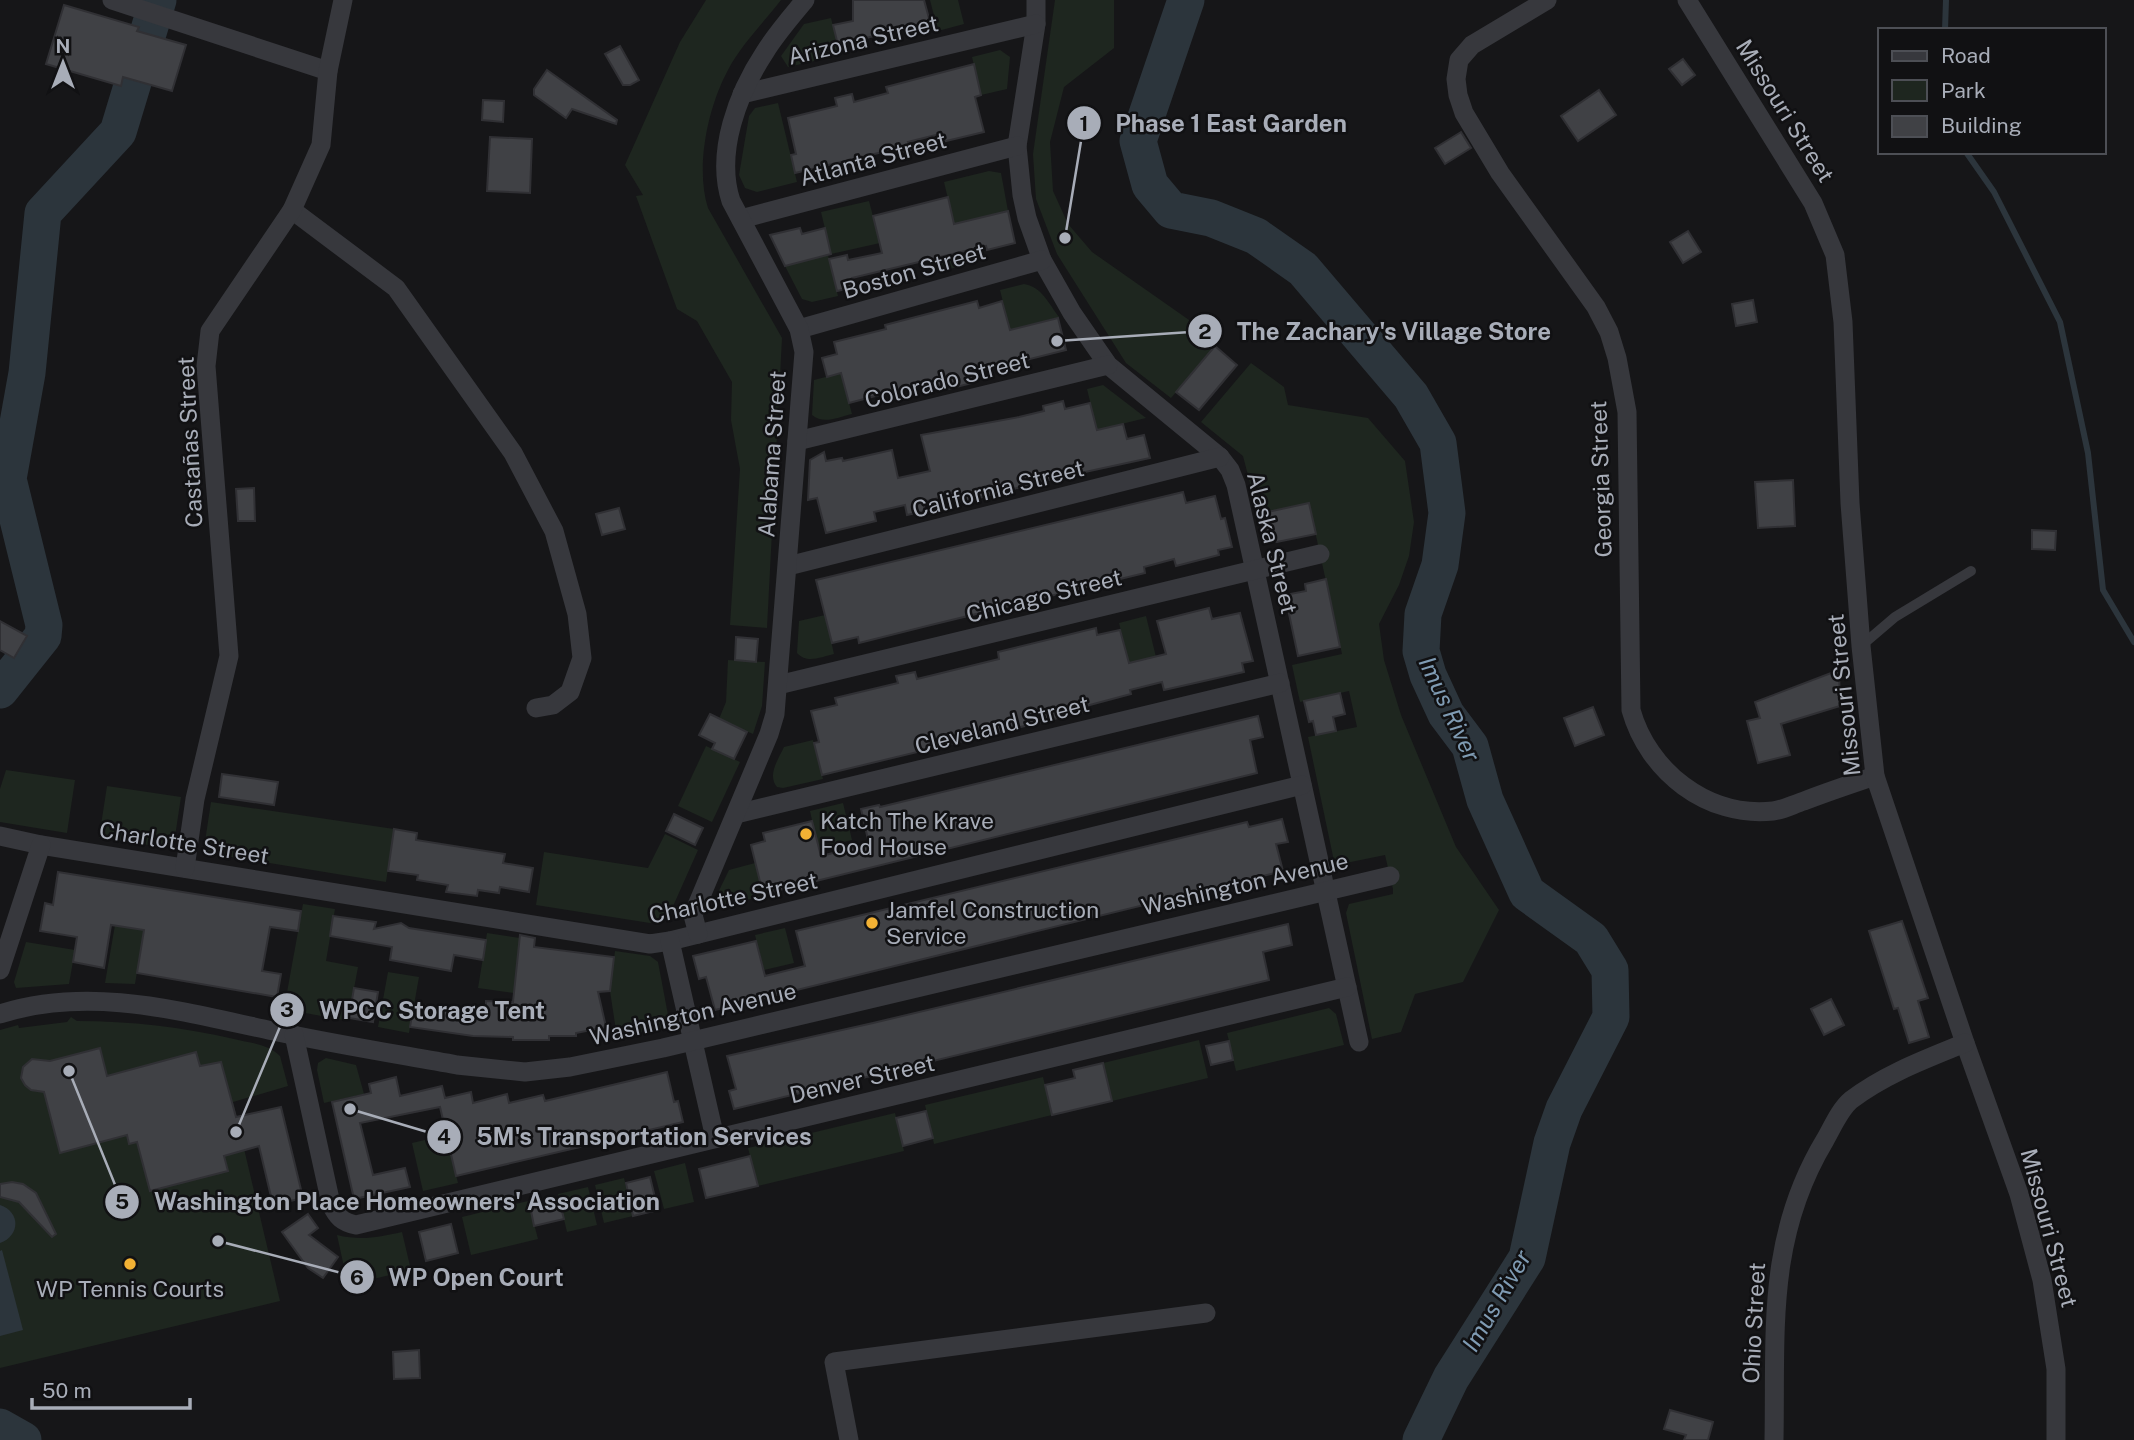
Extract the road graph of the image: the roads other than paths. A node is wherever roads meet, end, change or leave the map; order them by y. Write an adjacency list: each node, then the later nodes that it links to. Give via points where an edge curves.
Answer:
1 (111, 0): 8 (street)
2 (343, 0): 8 (street, Castañas Street)
3 (805, 0): 9 (street, Alabama Street, via 764,52)
4 (1036, 0): 7 (street, Alaska Street)
5 (1547, 0): 26 (street, Georgia Street, via 1472,45 1459,60 1458,96 1500,173 1596,307 1617,358 1626,412 1631,710 1636,730 1678,783 1708,802 1737,811 1774,811)
6 (1687, 0): 22 (street, Missouri Street, via 1813,203 1835,255 1843,322)
7 (1036, 24): 9 (street, Arizona Street); 10 (street, Alaska Street)
8 (328, 71): 11 (street, Castañas Street, via 321,145)
9 (742, 94): 12 (street, Alabama Street, via 727,146 725,177)
10 (1017, 146): 12 (street, Atlanta Street); 13 (street, Alaska Street, via 1024,206)
11 (292, 210): 25 (street, via 396,288 513,453 554,531 577,614 582,658 569,692 553,705); 31 (street, Castañas Street, via 210,331 206,366 229,656 195,799)
12 (741, 219): 14 (street, Alabama Street)
13 (1042, 260): 14 (street, Boston Street); 15 (street, Alaska Street)
14 (799, 329): 16 (street, Alabama Street, via 804,352)
15 (1108, 365): 16 (street, Colorado Street); 17 (street, Alaska Street)
16 (797, 441): 19 (street, Alabama Street)
17 (1220, 457): 19 (street, California Street); 20 (street, Alaska Street, via 1236,485)
18 (1320, 554): 20 (street, Chicago Street)
19 (788, 566): 24 (street, Alabama Street)
20 (1254, 570): 23 (street, Alaska Street); 24 (street, Chicago Street)
21 (1970, 571): 22 (lane, via 1895,617)
22 (1861, 646): 26 (street, Missouri Street)
23 (1280, 683): 27 (street, Alaska Street); 28 (street, Cleveland Street)
24 (778, 685): 28 (street, Alabama Street, via 769,734)
25 (536, 708)
26 (1875, 776): 42 (street, Missouri Street)
27 (1303, 785): 33 (street, Alaska Street); 34 (street, Charlotte Street)
28 (736, 814): 34 (street, Alabama Street, via 693,915)
29 (0, 836): 30 (street, Charlotte Street)
30 (41, 845): 31 (street, Charlotte Street); 36 (street)
31 (185, 868): 35 (street, Charlotte Street, via 650,944)
32 (1390, 876): 33 (street, Washington Avenue)
33 (1325, 890): 37 (street, Alaska Street); 40 (street, Washington Avenue)
34 (698, 934): 35 (street, Charlotte Street)
35 (670, 941): 40 (street)
36 (0, 970)
37 (1347, 987): 41 (street, Alaska Street); 43 (street, Denver Street)
38 (0, 1014): 39 (street, Washington Avenue, via 61,1002 119,1002)
39 (294, 1035): 40 (street, Washington Avenue, via 472,1068 524,1072 556,1070); 43 (street, Denver Street, via 331,1204 337,1216 356,1226)
40 (693, 1040): 43 (street)
41 (1359, 1042)
42 (1965, 1043): 46 (street, Ohio Street, via 1905,1068 1849,1102 1819,1151 1783,1241 1777,1282); 47 (street, Missouri Street, via 2019,1194 2042,1280 2056,1369)
43 (715, 1138)
44 (1206, 1313): 45 (street, via 834,1362)
45 (849, 1440)
46 (1774, 1440)
47 (2056, 1440)

